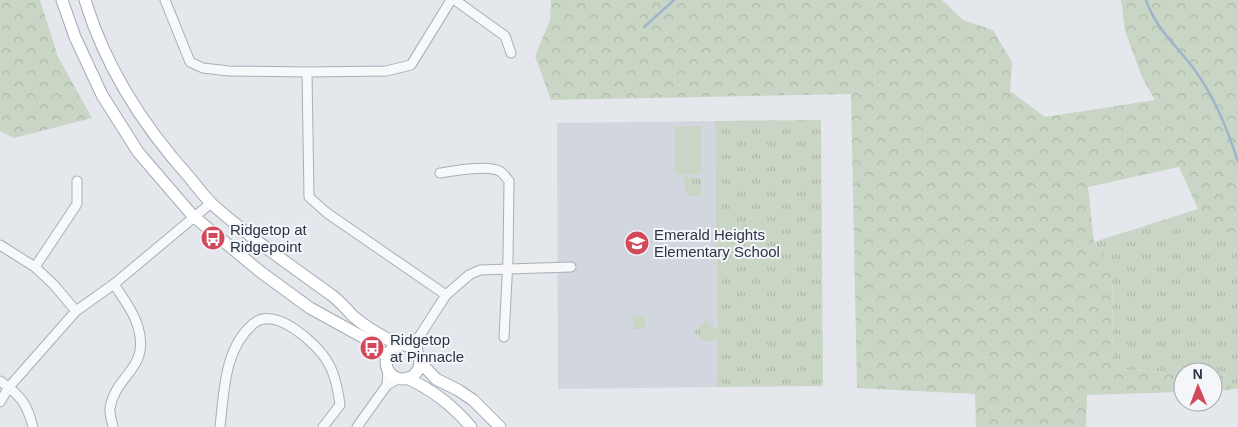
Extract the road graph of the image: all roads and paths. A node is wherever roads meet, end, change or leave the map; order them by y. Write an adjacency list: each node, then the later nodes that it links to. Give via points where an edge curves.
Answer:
1 (62, 0): 11 (main road, via 102,95 138,152)
2 (85, 0): 10 (main road, via 116,74 152,133)
3 (166, 0): 7 (street, via 190,62 203,68)
4 (451, 0): 7 (street, via 410,65 386,71)
5 (455, 0): 6 (street, via 505,36)
6 (511, 53)
7 (307, 72): 17 (street, via 309,197 327,213)
8 (440, 173): 15 (street, via 464,169 502,172 509,182)
9 (77, 181): 13 (street, via 77,204)
10 (211, 203): 11 (street); 21 (main road, via 334,296 365,326)
11 (193, 216): 16 (street); 22 (main road, via 310,308 368,340)
12 (0, 245): 13 (street)
13 (35, 267): 18 (street)
14 (571, 267): 15 (street)
15 (508, 268): 17 (street, via 480,270); 19 (street)
16 (114, 284): 18 (street); 31 (street, via 137,322 141,338 140,357 115,393 110,409)
17 (446, 295): 20 (street)
18 (76, 311): 28 (street)
19 (504, 337)
20 (419, 338): 21 (street); 23 (street)
21 (401, 345): 22 (main road, via 389,351); 23 (main road, via 413,348)
22 (387, 356): 24 (main road)
23 (418, 357): 25 (main road, via 416,372); 36 (main road, via 436,379 473,400)
24 (388, 369): 25 (main road, via 393,375); 27 (street)
25 (404, 378): 27 (street); 35 (main road, via 439,395)
26 (0, 381): 28 (street)
27 (387, 384): 34 (street)
28 (9, 387): 29 (street); 30 (street, via 29,409)
29 (0, 402)
30 (33, 427)
31 (113, 427)
32 (220, 427): 33 (street, via 230,362 239,342 254,323 269,318 281,320 304,336 327,361 338,389 340,405)
33 (323, 427)
34 (357, 427)
35 (471, 427)
36 (500, 427)

